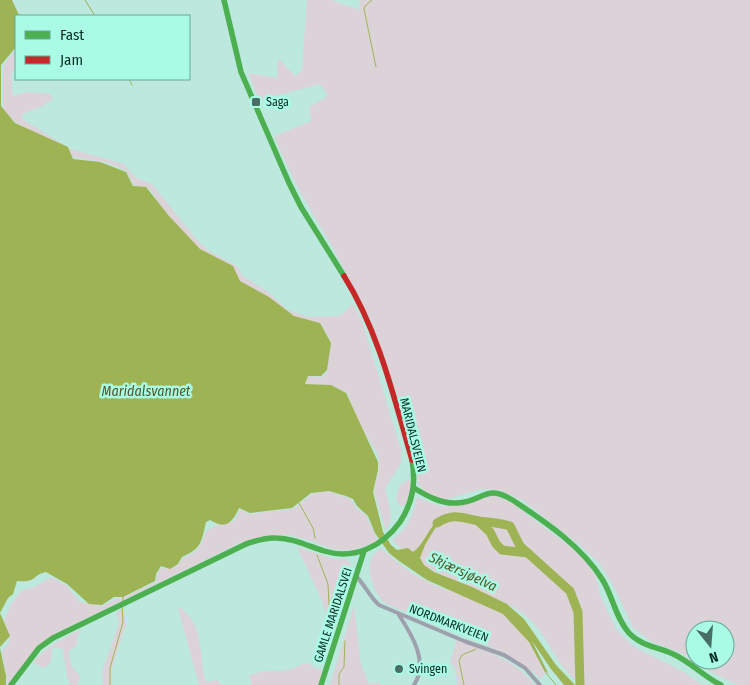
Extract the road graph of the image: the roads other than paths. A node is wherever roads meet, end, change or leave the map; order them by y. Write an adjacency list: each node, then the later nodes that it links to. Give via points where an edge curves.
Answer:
1 (224, 0): 2 (street, MARIDALSVEIEN, via 241,72 289,183 353,290 376,342 411,456)
2 (414, 488): 3 (street, MARIDALSVEIEN, via 406,512 388,534); 10 (street, via 430,498 448,502 462,502 489,492 501,493 514,501 556,532 595,570 622,624 634,638 644,645 680,656 701,674)
3 (364, 551): 4 (street, GAMLE MARIDALSVEI); 6 (street, MARIDALSVEIEN, via 343,555 281,538 260,539 53,638 37,650)
4 (356, 576): 5 (street, NORDMARKVEIEN, via 379,604); 7 (street, GAMLE MARIDALSVEI)
5 (399, 614): 8 (street, via 419,656 420,673); 9 (street, NORDMARKVEIEN, via 504,655 525,668)
6 (11, 685)
7 (321, 685)
8 (414, 685)
9 (540, 685)
10 (721, 685)

